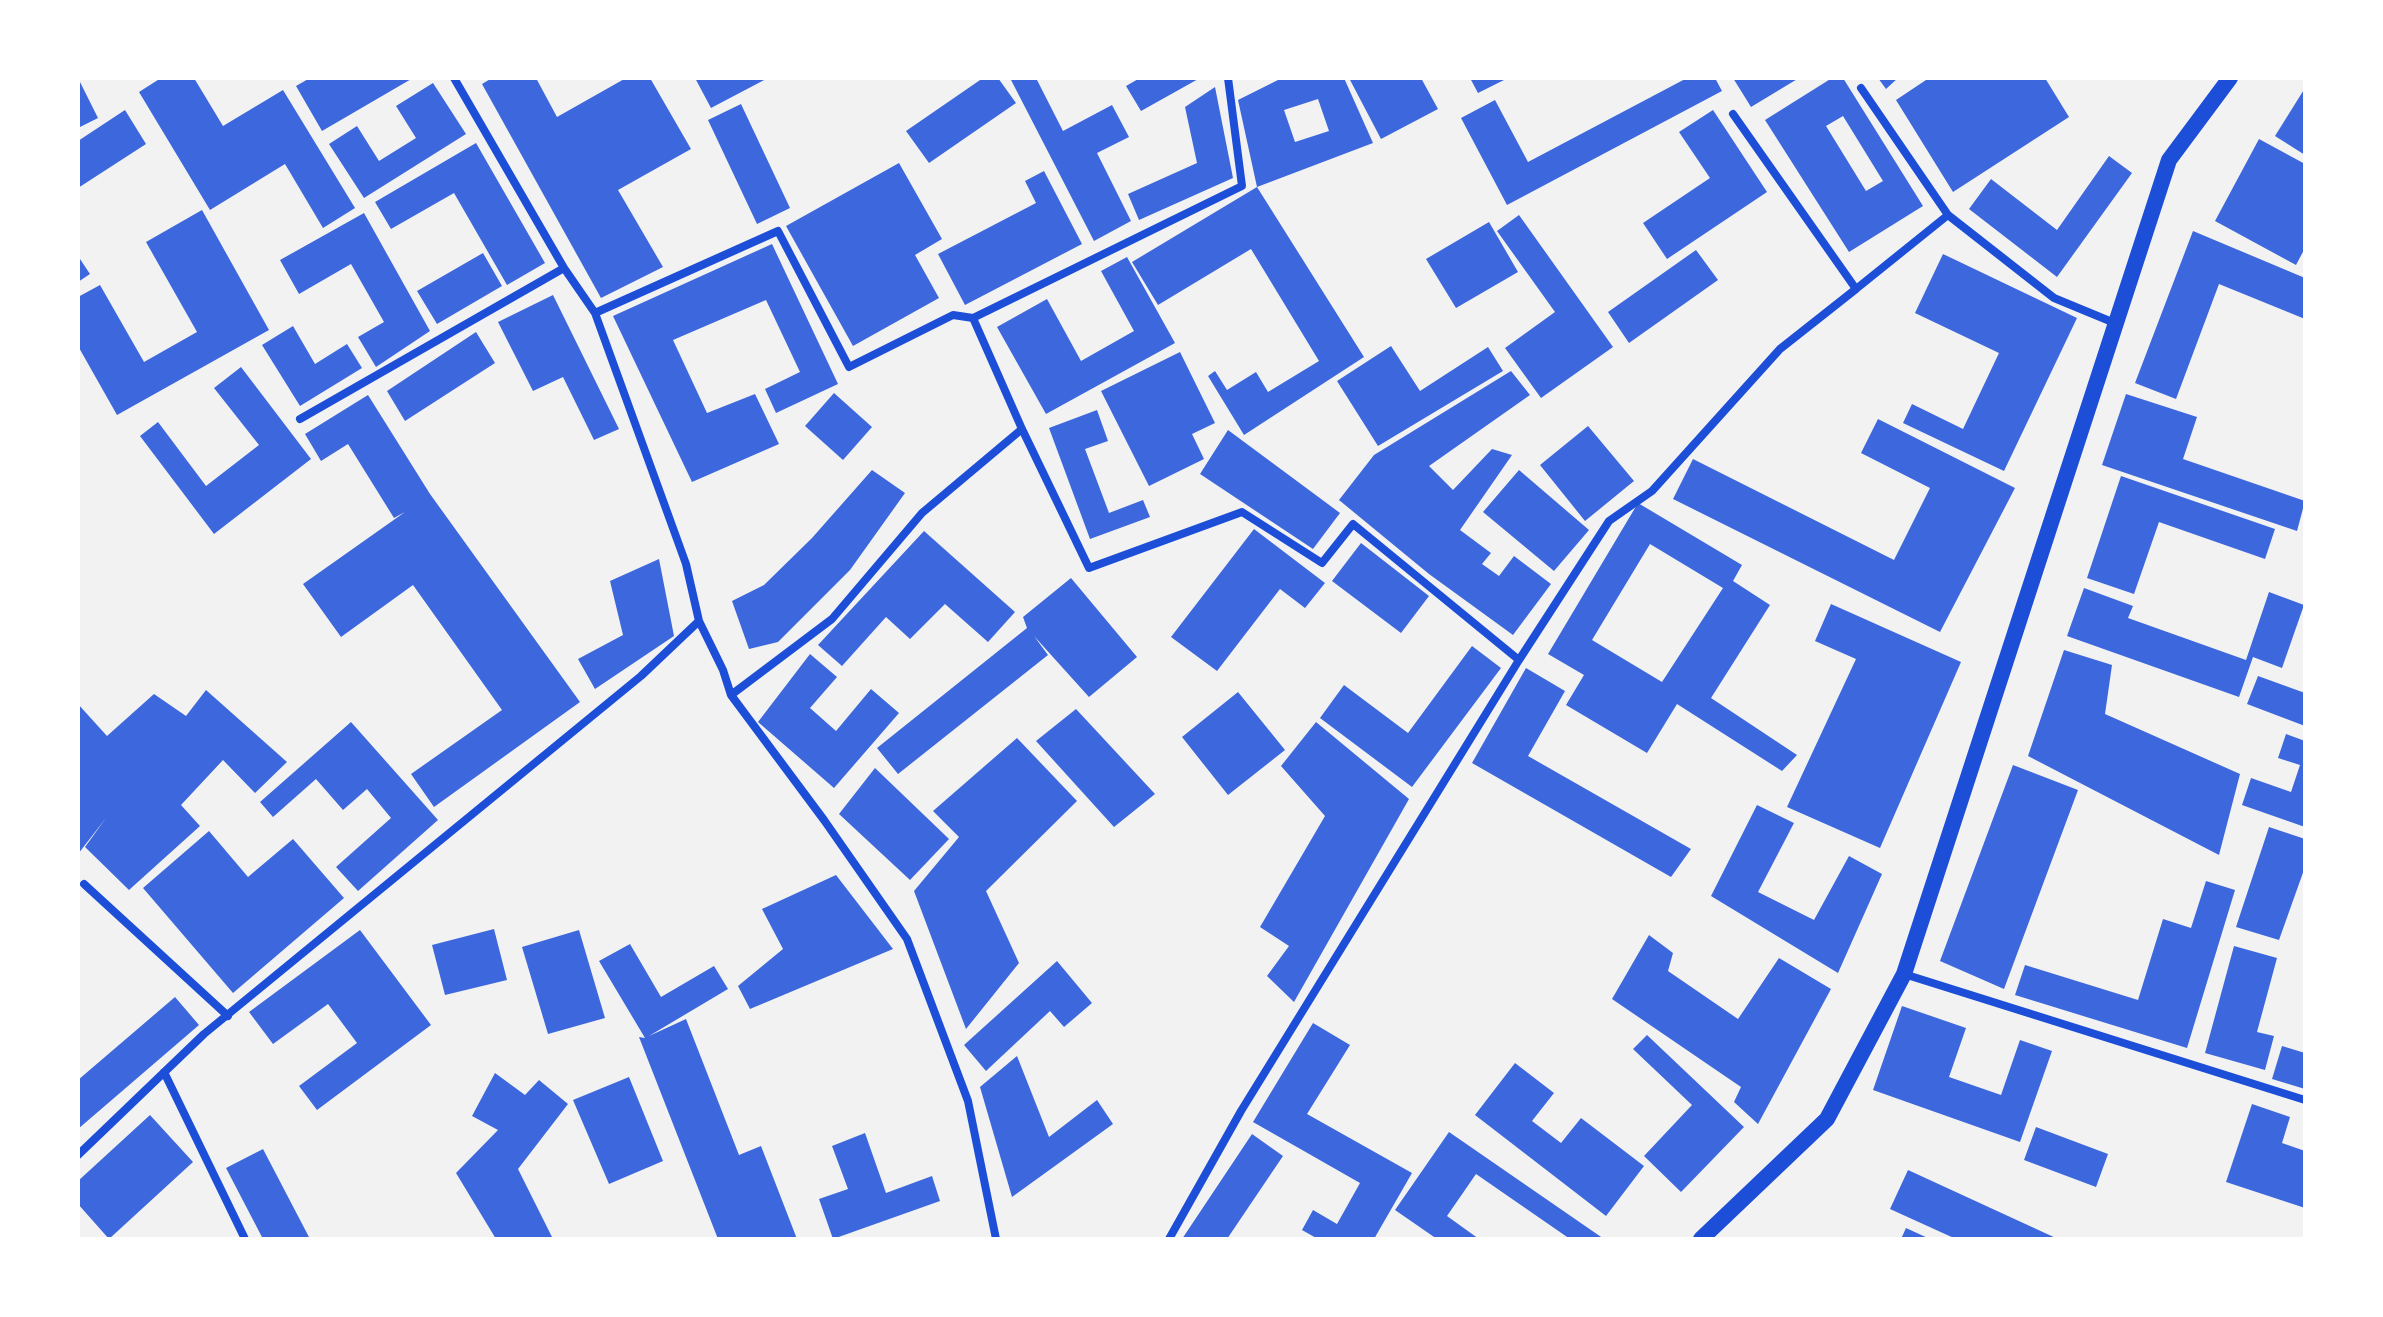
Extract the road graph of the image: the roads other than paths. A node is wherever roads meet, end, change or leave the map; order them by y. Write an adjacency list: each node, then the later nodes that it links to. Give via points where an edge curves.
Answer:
1 (454, 78): 7 (street)
2 (1228, 78): 10 (street, via 1242,186)
3 (2230, 78): 11 (main road, via 2169,160)
4 (1861, 88): 6 (street)
5 (1733, 114): 8 (street)
6 (1948, 215): 8 (street); 11 (street, via 2054,298)
7 (564, 268): 9 (street); 12 (street)
8 (1856, 289): 15 (street, via 1780,349 1652,491 1609,521)
9 (595, 313): 10 (street, via 778,231 849,367 953,315); 14 (street, via 686,564)
10 (973, 318): 13 (street)
11 (2117, 324): 18 (main road)
12 (300, 419)
13 (1022, 429): 15 (street, via 1089,568 1242,512 1322,563 1353,524); 16 (street, via 922,513 832,619)
14 (699, 621): 16 (street); 19 (street, via 641,676)
15 (1519, 660): 25 (street, via 1241,1111)
16 (731, 695): 24 (street, via 907,939 968,1101)
17 (84, 884): 19 (street)
18 (1904, 974): 21 (street); 26 (main road, via 1827,1119)
19 (228, 1016): 20 (street)
20 (164, 1072): 22 (street); 23 (street)
21 (2305, 1100)
22 (78, 1155)
23 (245, 1239)
24 (996, 1239)
25 (1169, 1239)
26 (1701, 1239)

